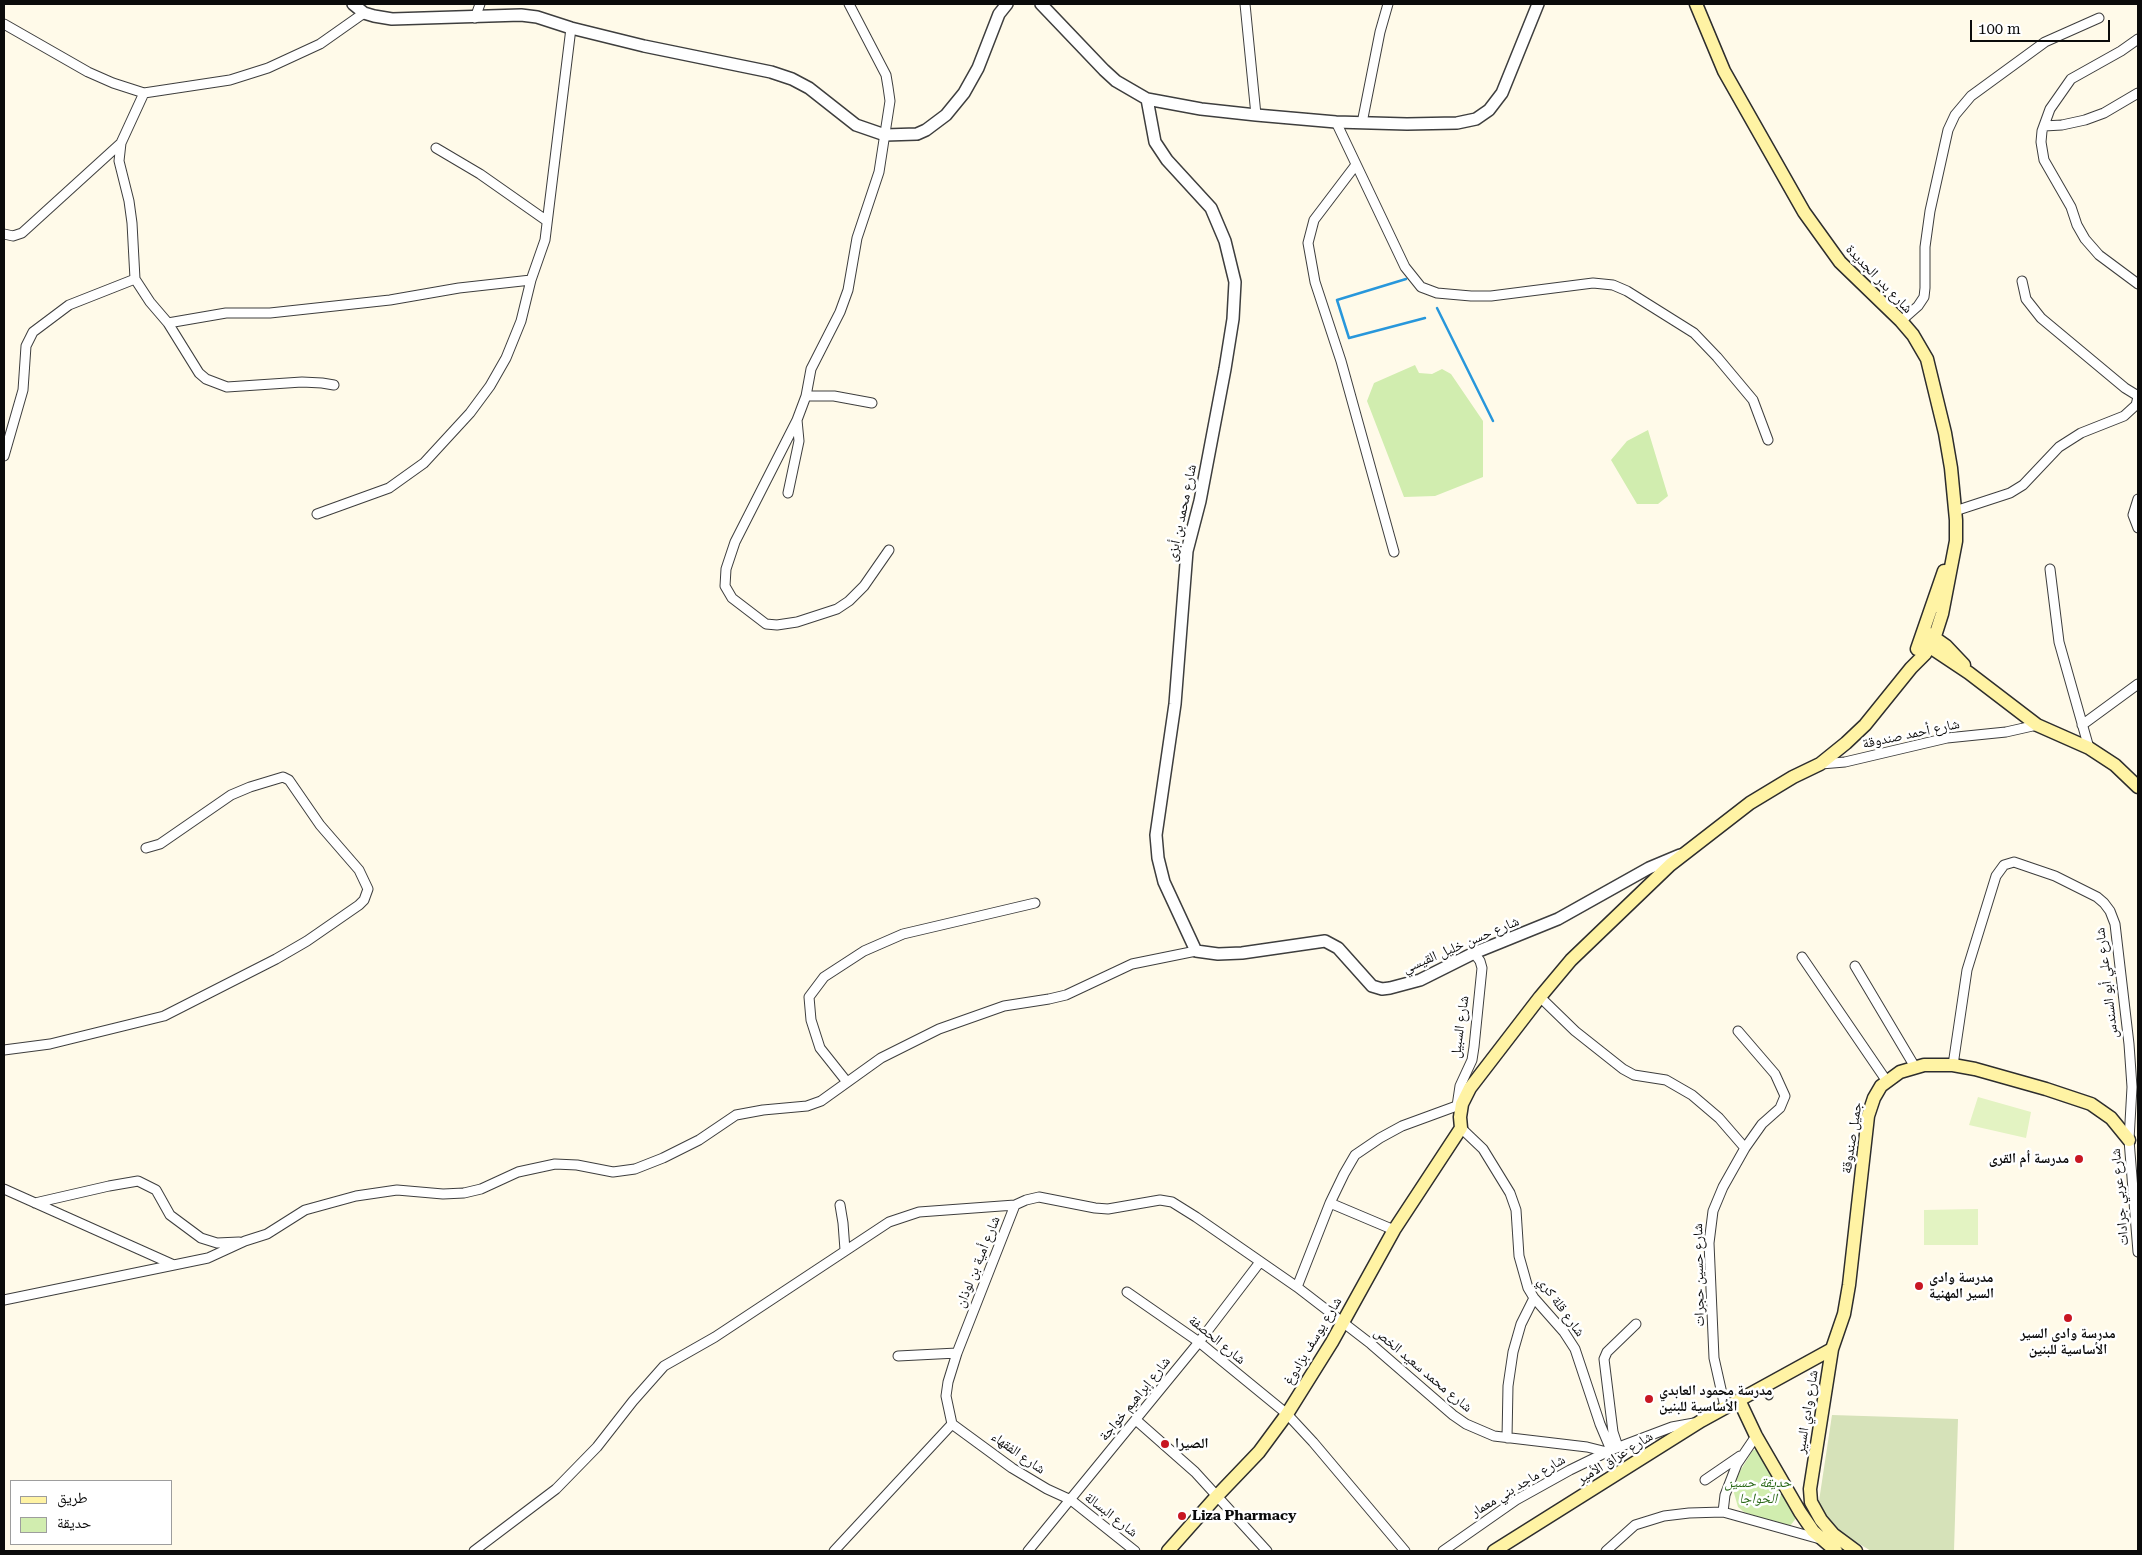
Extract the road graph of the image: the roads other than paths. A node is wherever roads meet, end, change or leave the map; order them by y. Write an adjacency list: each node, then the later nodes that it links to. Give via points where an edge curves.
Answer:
1 (352, 4): 10 (street)
2 (480, 4): 11 (street)
3 (849, 4): 23 (street, via 886,75 890,101)
4 (1007, 4): 23 (street, via 999,14 978,68 946,115 917,134)
5 (1041, 4): 18 (street, via 1116,81)
6 (1245, 4): 19 (street)
7 (1388, 4): 21 (street)
8 (1538, 4): 21 (street, via 1502,93 1482,116 1458,123)
9 (1696, 4): 33 (main road, شارع بدر الجديدة, via 1724,72 1804,212 1840,262)
10 (364, 13): 11 (street, via 392,19); 16 (street, via 320,44 268,68 230,80)
11 (475, 18): 14 (street, via 521,15)
12 (2099, 18): 33 (street, via 2045,42 1971,96 1955,115 1948,130 1930,211 1924,297)
13 (4, 24): 16 (street, via 88,72)
14 (571, 28): 23 (street, via 792,79 821,97 856,126); 27 (street)
15 (2138, 39): 22 (street, via 2071,79 2056,98)
16 (144, 93): 24 (street)
17 (2138, 93): 22 (street, via 2085,120)
18 (1147, 99): 19 (street); 60 (street, شارع محمد بن أبزى, via 1155,142 1211,208 1225,241 1235,282 1225,369 1200,501 1187,551 1175,704 1156,835 1164,882)
19 (1256, 115): 20 (street)
20 (1336, 122): 21 (street); 26 (street)
21 (1362, 123)
22 (2044, 126): 32 (street, via 2041,142 2044,160 2071,207 2080,231 2100,255)
23 (885, 135): 36 (street, via 879,172 857,238 848,290 834,326 811,369)
24 (121, 143): 28 (street, via 22,233); 29 (street, via 119,161 132,223)
25 (436, 148): 27 (street)
26 (1355, 166): 40 (street, via 1405,267 1421,287 1437,293 1492,296 1593,284 1620,288 1694,333 1748,392); 48 (street, via 1314,220 1308,243 1315,282 1341,361)
27 (547, 221): 30 (street, via 545,240)
28 (4, 234)
29 (135, 279): 34 (street); 41 (street, via 69,305 33,332 26,346 23,390)
30 (532, 280): 34 (street, via 390,300 270,313 226,314); 45 (street, via 521,321 506,358 480,399 442,446 389,488)
31 (2022, 281): 37 (street, via 2026,299 2041,318)
32 (2138, 284)
33 (1901, 321): 44 (main road, شارع بدر الجديدة, via 1918,343 1930,368 1945,433)
34 (168, 323): 35 (street, via 200,372 214,383 227,387 302,382)
35 (334, 386)
36 (806, 396): 38 (street, via 834,396); 39 (street)
37 (2138, 396): 44 (street, via 2136,405 2124,416 2081,433 2059,447 2023,486)
38 (872, 403)
39 (797, 420): 42 (street, via 798,441); 47 (street, via 728,562 725,586 732,598 766,624 808,619 837,609 849,601)
40 (1768, 440)
41 (4, 456)
42 (788, 493)
43 (2138, 499): 46 (street, via 2133,515)
44 (1955, 511): 50 (main road, شارع بدر الجديدة, via 1956,541 1936,592)
45 (317, 514)
46 (2138, 528)
47 (890, 550)
48 (1394, 552)
49 (2050, 569): 53 (street, via 2059,642)
50 (1927, 640): 52 (main road); 55 (main road, شارع حسن خليل القيسي, via 1911,668 1865,725)
51 (2138, 684): 53 (street)
52 (2037, 725): 54 (main road); 55 (street, شارع أحمد صندوقة, via 1947,738 1845,762)
53 (2082, 726): 54 (street)
54 (2089, 748): 56 (main road, via 2115,765)
55 (1820, 764): 58 (main road, شارع حسن خليل القيسي, via 1750,803)
56 (2138, 787)
57 (146, 848): 66 (street, via 160,844 231,795 283,777 289,780 320,825 358,870 368,889 359,905 307,941 164,1016 50,1044)
58 (1692, 850): 61 (street, شارع حسن خليل القيسي, via 1649,868 1558,919); 64 (main road, شارع حسن خليل القيسي, via 1641,891 1571,960)
59 (1035, 903): 70 (street, via 903,934 864,951 824,977 809,997 810,1020 820,1048)
60 (1196, 951): 61 (street, شارع حسن خليل القيسي, via 1242,953 1325,941 1338,948 1372,986 1382,989 1420,980); 70 (street, شارع حسن خليل القيسي, via 1132,964 1066,995 1004,1006 939,1029 895,1050)
61 (1474, 953): 71 (street, شارع السبيل, via 1482,964 1474,1047 1472,1060 1460,1086)
62 (1802, 957): 69 (street)
63 (1855, 966): 68 (street)
64 (1540, 997): 71 (main road, شارع حسن خليل القيسي); 74 (street, via 1575,1031 1623,1069 1634,1075 1666,1080 1692,1095 1726,1125)
65 (1738, 1031): 74 (street, شارع حسين حجرات, via 1775,1074 1785,1096 1780,1108 1762,1124)
66 (4, 1050)
67 (1953, 1065): 68 (main road); 73 (main road, via 2001,1075 2080,1100 2110,1118); 73 (street, شارع علي أبو السندس, via 1967,970 1996,876 2004,865 2014,862 2055,876 2096,897 2107,907 2115,924 2132,1087)
68 (1915, 1067): 69 (main road)
69 (1886, 1080): 93 (main road, جميل صندوقة, via 1874,1098 1868,1116 1849,1285 1844,1314)
70 (847, 1082): 81 (street, شارع حسن خليل القيسي, via 821,1102 736,1116 699,1140 635,1170 613,1172 555,1164 518,1172 464,1193 397,1190 368,1194 305,1210 267,1234)
71 (1459, 1105): 72 (main road, شارع حسن خليل القيسي); 77 (street, via 1402,1126 1366,1146 1350,1163)
72 (1461, 1128): 80 (main road, شارع يوسف بزادوغ); 88 (street, شارع قلة كري, via 1489,1157 1514,1202 1521,1266)
73 (2134, 1144): 83 (street, شارع عربي جرادات)
74 (1744, 1148): 97 (street, شارع حسين حجرات, via 1718,1197 1711,1225 1714,1358)
75 (4, 1189): 76 (street)
76 (35, 1203): 81 (street, via 138,1181 156,1190 170,1215 201,1238 217,1243); 85 (street)
77 (1330, 1203): 80 (street); 86 (street)
78 (840, 1205): 82 (street)
79 (1016, 1205): 82 (street, via 904,1215); 84 (street, شارع أمية بن لوذان, via 1039,1197 1108,1209 1152,1201 1172,1202); 94 (street, شارع أمية بن لوذان)
80 (1394, 1230): 90 (main road, شارع يوسف بزادوغ)
81 (245, 1241): 85 (street, شارع حسن خليل القيسي, via 208,1258)
82 (845, 1250): 113 (street, via 715,1337 664,1366 569,1477)
83 (2138, 1252)
84 (1260, 1262): 86 (street, شارع أمية بن لوذان); 92 (street, شارع إبراهيم خواجة)
85 (174, 1265): 89 (street, شارع حسن خليل القيسي)
86 (1298, 1288): 90 (street, شارع أمية بن لوذان)
87 (1127, 1292): 92 (street, شارع الحصفة)
88 (1534, 1298): 103 (street, via 1521,1324 1513,1352 1508,1386); 104 (street, شارع قلة كري, via 1575,1349)
89 (4, 1300)
90 (1343, 1323): 98 (main road, شارع يوسف بزادوغ); 103 (street, شارع محمد سعيد الخص, via 1453,1415 1485,1433)
91 (1636, 1324): 104 (street, via 1607,1352 1604,1359 1613,1432)
92 (1199, 1342): 98 (street, شارع الحصفة); 99 (street, شارع إبراهيم خواجة)
93 (1832, 1349): 96 (main road, شارع عراق الأمير, via 1767,1391); 107 (main road, شارع وادي السير)
94 (957, 1352): 95 (street); 101 (street, شارع أمية بن لوذان, via 946,1396)
95 (898, 1356)
96 (1739, 1400): 97 (main road, شارع عراق الأمير); 102 (main road)
97 (1725, 1407): 100 (main road, شارع عراق الأمير)
98 (1287, 1414): 109 (main road, شارع يوسف بزادوغ, via 1259,1452); 119 (street)
99 (1136, 1420): 109 (street, via 1187,1464); 110 (street, شارع إبراهيم خواجة)
100 (1701, 1421): 104 (street, via 1672,1427); 121 (main road, شارع عراق الأمير)
101 (952, 1424): 110 (street, شارع الفقهاء, via 1012,1468); 114 (street)
102 (1756, 1436): 105 (street); 108 (main road)
103 (1507, 1438): 104 (street, شارع محمد سعيد الخص)
104 (1612, 1450): 120 (street, شارع ماجد بني معمار, via 1516,1500)
105 (1742, 1454): 106 (street); 111 (street, via 1730,1482)
106 (1706, 1480)
107 (1811, 1481): 108 (main road, via 1801,1490); 124 (main road, شارع وادي السير, via 1811,1502 1816,1514 1833,1534)
108 (1787, 1490): 112 (main road)
109 (1216, 1497): 117 (main road, شارع يوسف بزادوغ); 118 (street)
110 (1071, 1500): 115 (street, شارع إبراهيم خواجة); 116 (street, شارع البسالة)
111 (1723, 1512): 112 (street); 122 (street, via 1677,1514 1643,1522)
112 (1821, 1539): 123 (main road)
113 (474, 1551)
114 (834, 1551)
115 (1028, 1551)
116 (1135, 1551)
117 (1168, 1551)
118 (1267, 1551)
119 (1405, 1551)
120 (1443, 1551)
121 (1494, 1551)
122 (1606, 1551)
123 (1836, 1551)
124 (1856, 1551)

